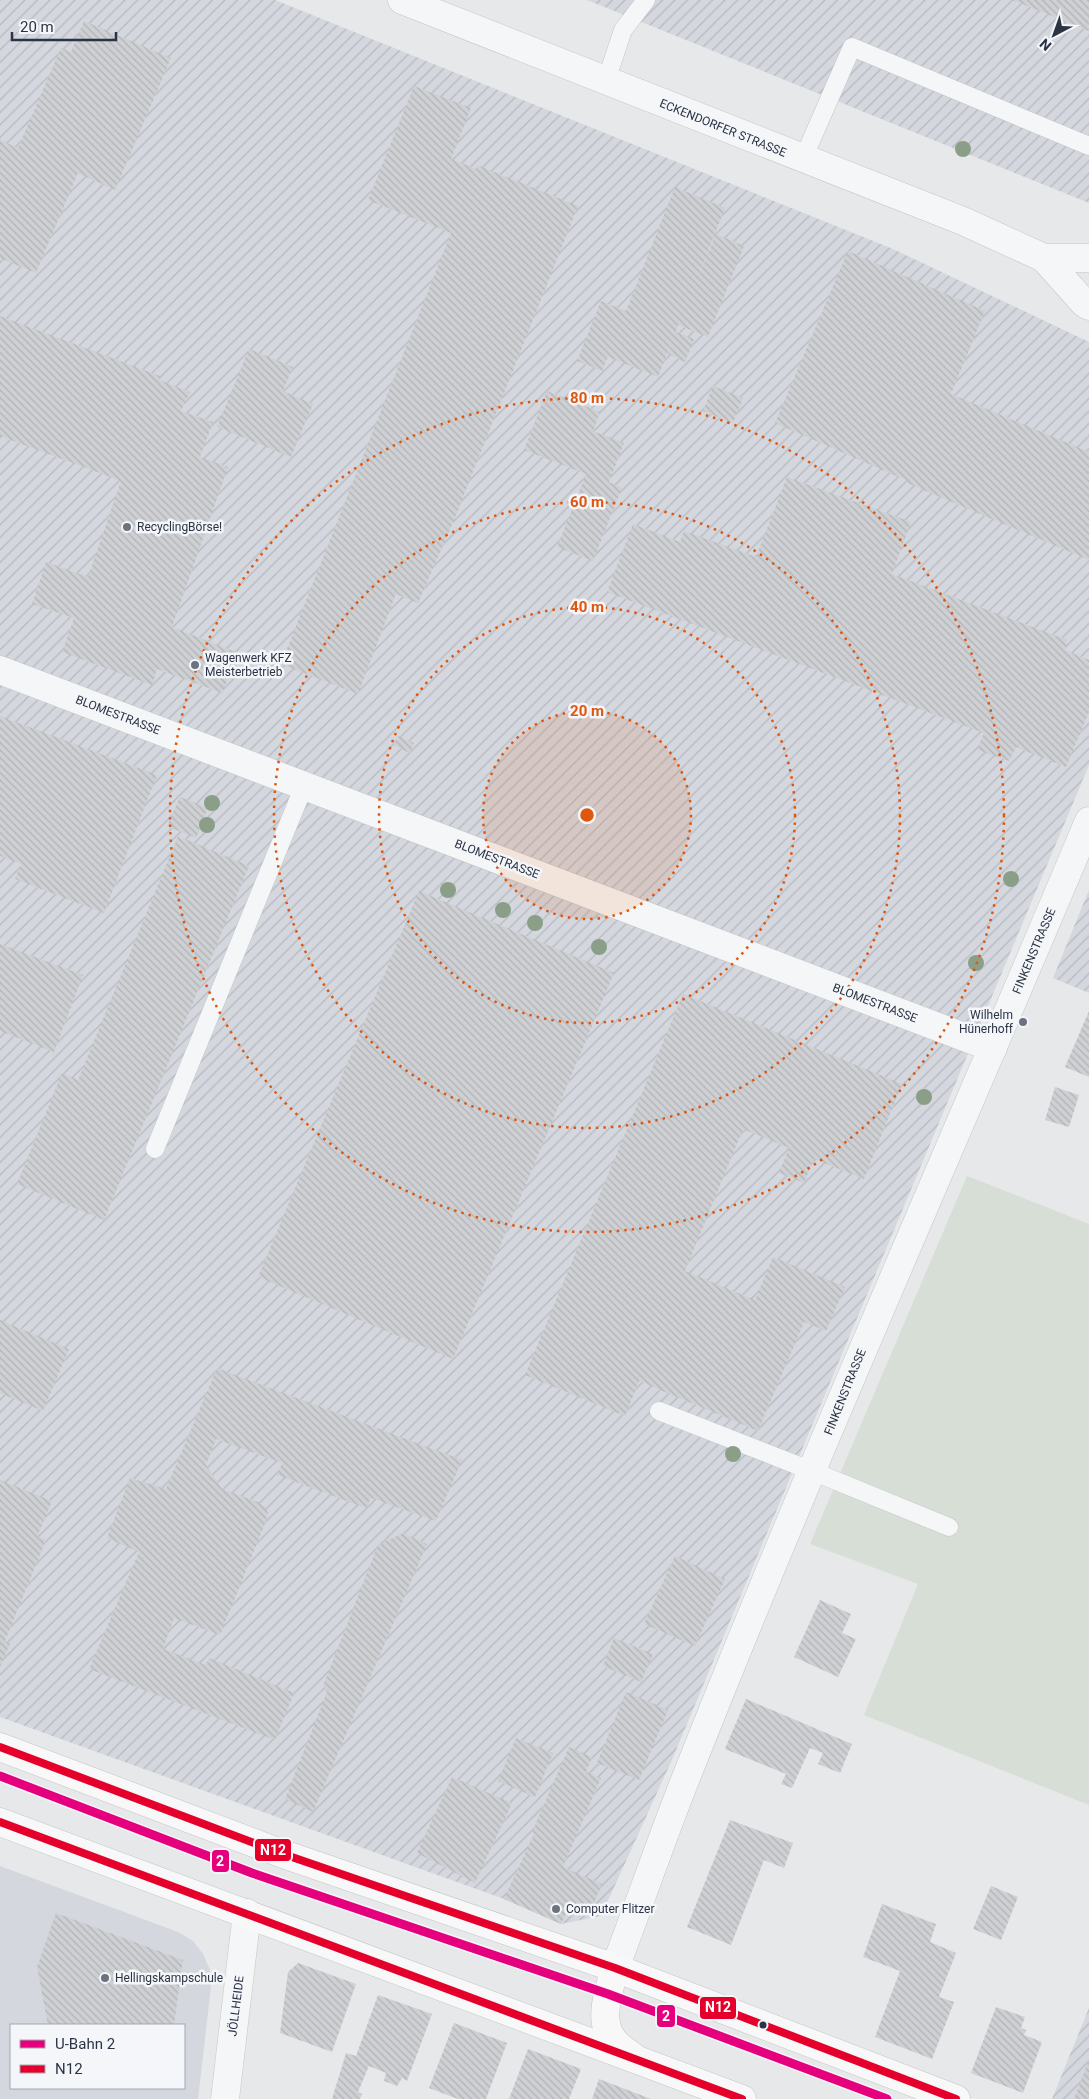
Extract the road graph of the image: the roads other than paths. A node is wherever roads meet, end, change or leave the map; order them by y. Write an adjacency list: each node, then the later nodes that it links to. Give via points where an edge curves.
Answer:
1 (402, 0): 3 (street, ECKENDORFER STRASSE)
2 (646, 0): 3 (lane, via 623,30)
3 (606, 81): 5 (street, ECKENDORFER STRASSE)
4 (1089, 146): 5 (lane, via 852,47)
5 (803, 159): 6 (street, ECKENDORFER STRASSE, via 963,221)
6 (1044, 258): 7 (street, ECKENDORFER STRASSE); 8 (street, ECKENDORFER STRASSE)
7 (1089, 258)
8 (1089, 306)
9 (0, 670): 10 (street, BLOMESTRASSE)
10 (304, 786): 12 (street, BLOMESTRASSE); 13 (lane)
11 (1089, 820): 12 (street, FINKENSTRASSE)
12 (993, 1048): 15 (street, FINKENSTRASSE)
13 (155, 1149)
14 (659, 1411): 15 (lane)
15 (812, 1471): 16 (lane); 20 (street, FINKENSTRASSE, via 688,1773)
16 (948, 1527)
17 (0, 1747): 20 (main road, via 286,1855)
18 (0, 1822): 19 (main road)
19 (247, 1913): 21 (main road); 22 (street, JÖLLHEIDE)
20 (615, 1968): 21 (main road, via 608,1994 606,2023 612,2040); 24 (main road)
21 (640, 2061): 23 (main road)
22 (225, 2099)
23 (742, 2099)
24 (956, 2099)

